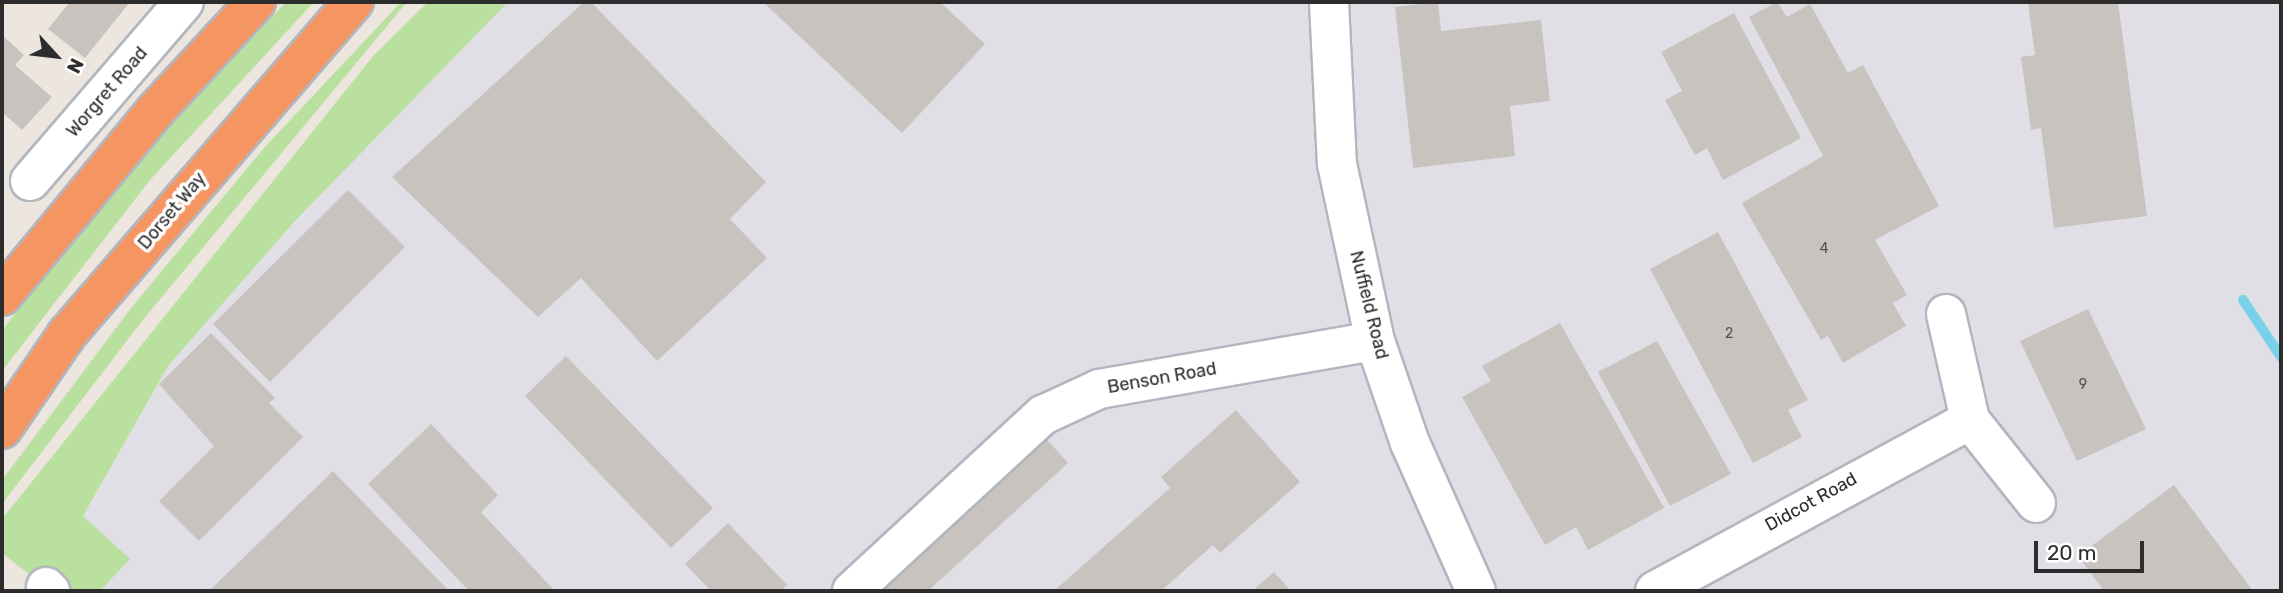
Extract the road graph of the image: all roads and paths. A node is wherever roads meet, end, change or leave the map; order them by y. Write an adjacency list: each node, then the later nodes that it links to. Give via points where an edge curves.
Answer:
1 (184, 2): 7 (street, Worgret Road)
2 (256, 2): 8 (highway, via 155,111)
3 (354, 2): 6 (highway, Dorset Way)
4 (364, 2): 6 (highway)
5 (1329, 2): 10 (street, Nuffield Road, via 1337,164)
6 (310, 50): 12 (highway, Dorset Way, via 67,334)
7 (30, 181)
8 (2, 296)
9 (1946, 314): 11 (street)
10 (1376, 341): 14 (street, Benson Road, via 1099,389 1043,415); 15 (street, Nuffield Road, via 1410,443)
11 (1970, 419): 13 (street); 16 (street, Didcot Road)
12 (2, 429)
13 (2036, 503)
14 (852, 591)
15 (1476, 591)
16 (1655, 591)

